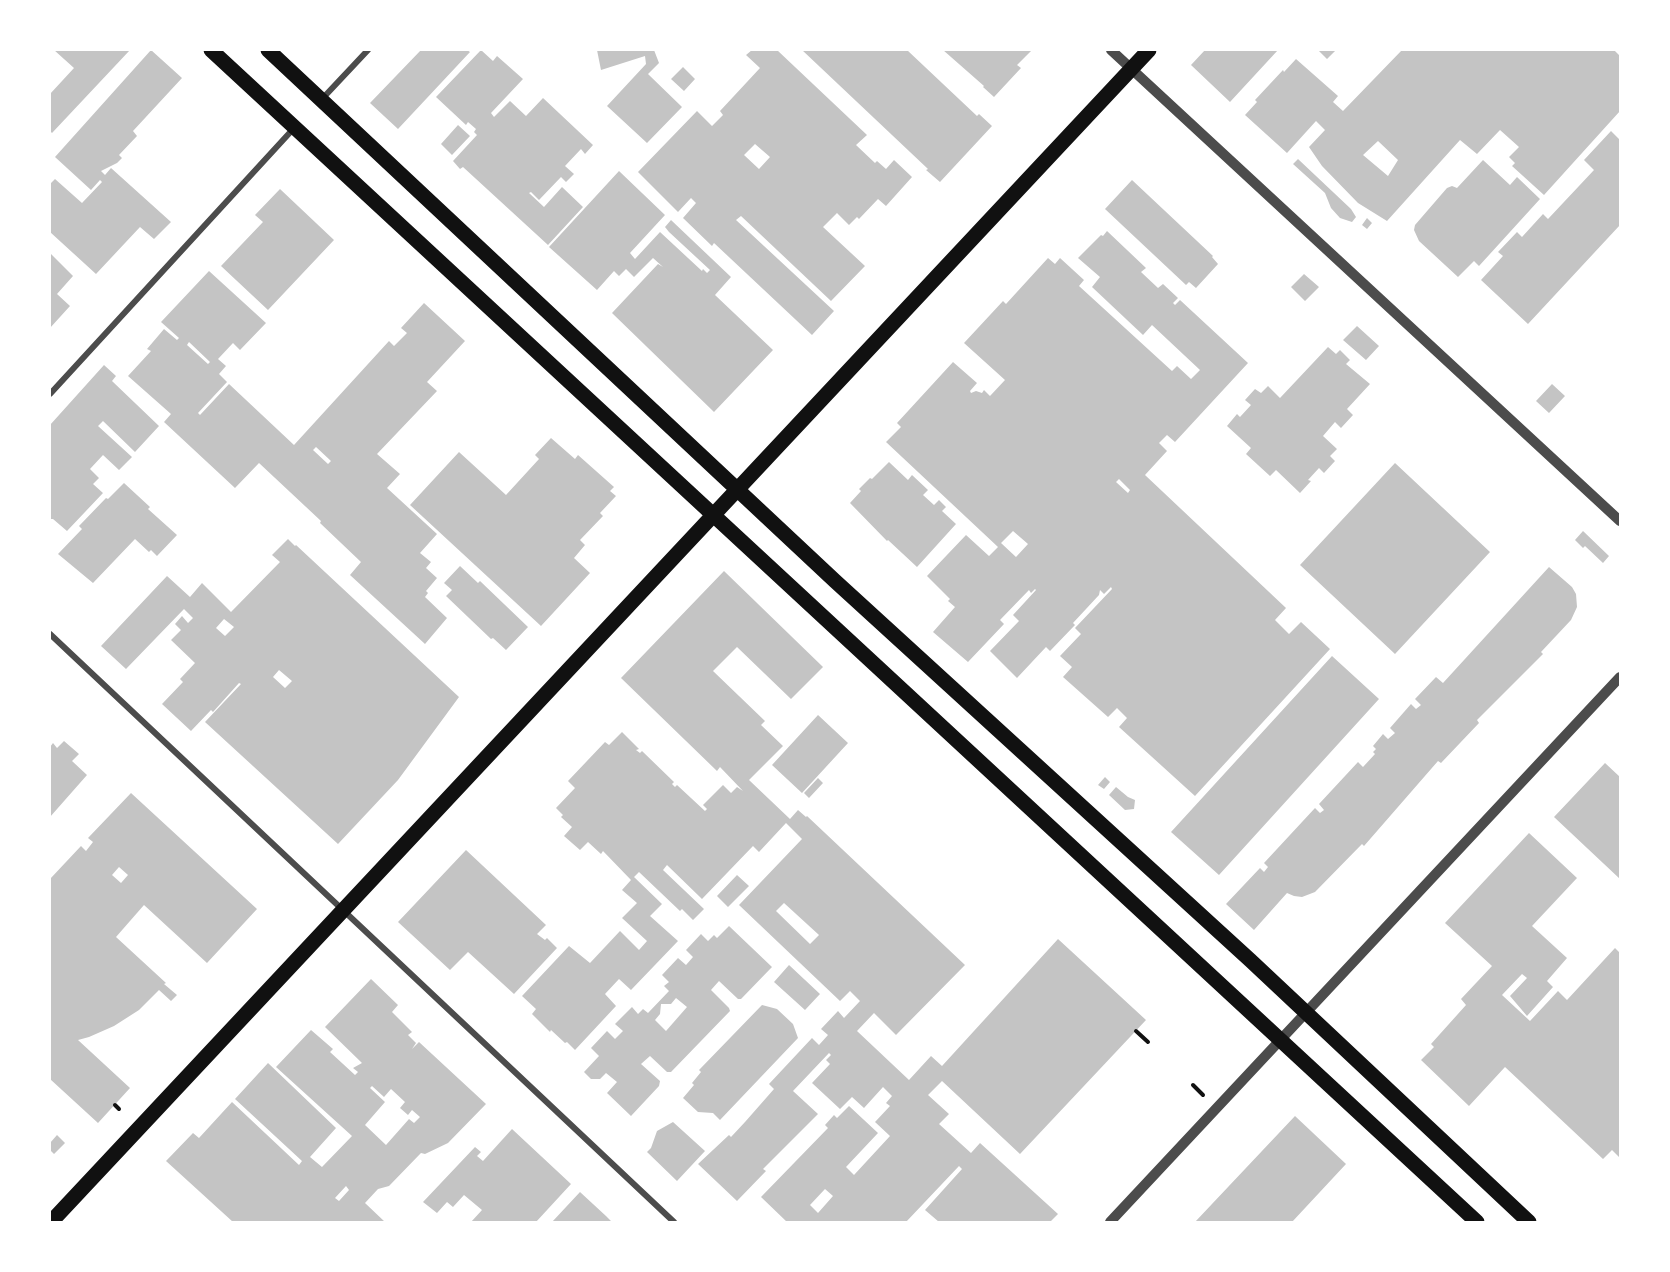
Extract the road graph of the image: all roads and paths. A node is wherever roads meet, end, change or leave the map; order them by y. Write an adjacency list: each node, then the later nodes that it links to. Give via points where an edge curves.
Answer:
1 (211, 50): 8 (main road)
2 (268, 50): 7 (main road)
3 (368, 50): 7 (street)
4 (1111, 50): 6 (street)
5 (1149, 50): 6 (main road)
6 (1131, 69): 10 (main road); 12 (street)
7 (322, 99): 10 (main road)
8 (296, 127): 9 (street); 11 (main road)
9 (50, 394)
10 (737, 490): 11 (main road); 16 (main road)
11 (713, 515): 15 (main road); 18 (main road)
12 (1620, 521)
13 (50, 634): 15 (street)
14 (1620, 676): 16 (street)
15 (342, 910): 22 (main road); 23 (street)
16 (1307, 1013): 18 (street); 26 (main road)
17 (1136, 1031): 19 (path)
18 (1281, 1041): 24 (street); 25 (main road)
19 (1148, 1042)
20 (1193, 1085): 21 (path)
21 (1204, 1095)
22 (51, 1222)
23 (674, 1222)
24 (1110, 1222)
25 (1477, 1222)
26 (1529, 1222)

